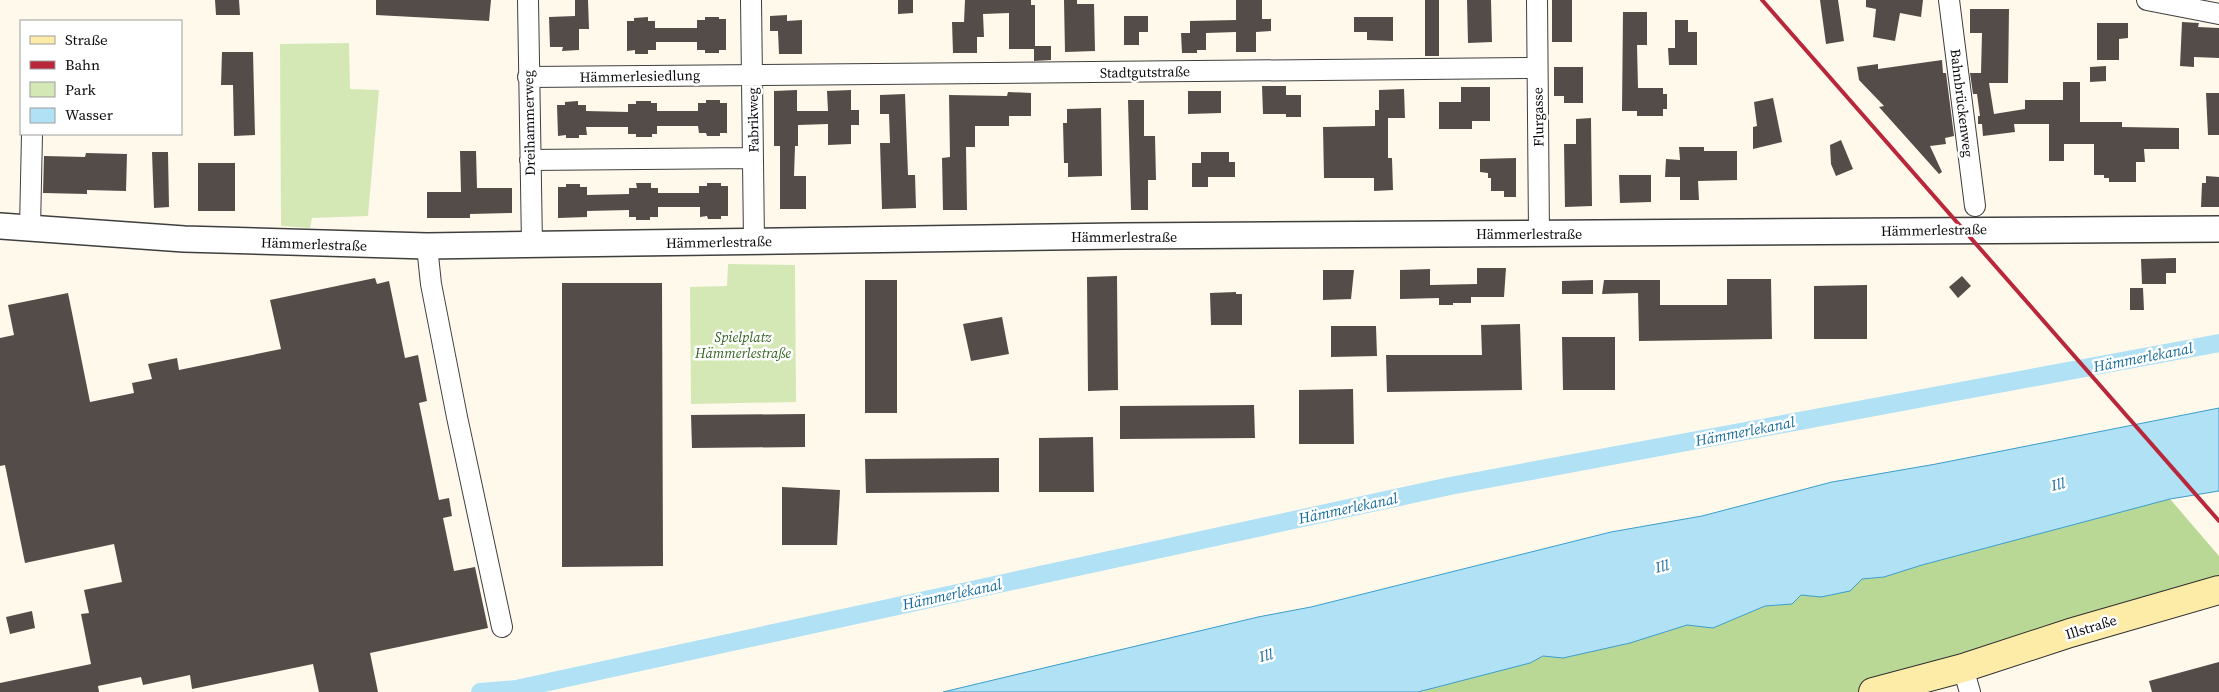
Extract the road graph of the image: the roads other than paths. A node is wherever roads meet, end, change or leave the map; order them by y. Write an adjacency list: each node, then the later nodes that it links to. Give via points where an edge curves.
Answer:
1 (528, 0): 9 (street, Dreihammerweg)
2 (751, 0): 8 (street, Fabrikweg)
3 (1536, 0): 7 (street, Flurgasse)
4 (1948, 0): 13 (street, Bahnbrückenweg)
5 (2147, 0): 6 (street)
6 (2219, 14)
7 (1537, 68): 8 (street, Stadtgutstraße); 17 (street, Flurgasse)
8 (752, 75): 9 (street, Hämmerlesiedlung); 11 (street, Fabrikweg)
9 (528, 77): 12 (street, Dreihammerweg)
10 (32, 135): 15 (street)
11 (753, 158): 12 (street); 18 (street, Fabrikweg)
12 (530, 160): 19 (street, Dreihammerweg)
13 (1976, 206)
14 (0, 226): 15 (street, Hämmerlestraße)
15 (30, 228): 20 (street, Hämmerlestraße, via 184,239)
16 (2219, 228): 17 (street, Hämmerlestraße)
17 (1539, 234): 18 (street, Hämmerlestraße)
18 (754, 241): 19 (street, Hämmerlestraße)
19 (532, 245): 20 (street, Hämmerlestraße)
20 (427, 246): 22 (street, via 457,417)
21 (2219, 590): 23 (main road, Illstraße, via 2070,633)
22 (502, 627)
23 (1966, 680): 24 (main road, Illstraße)
24 (1873, 692)

